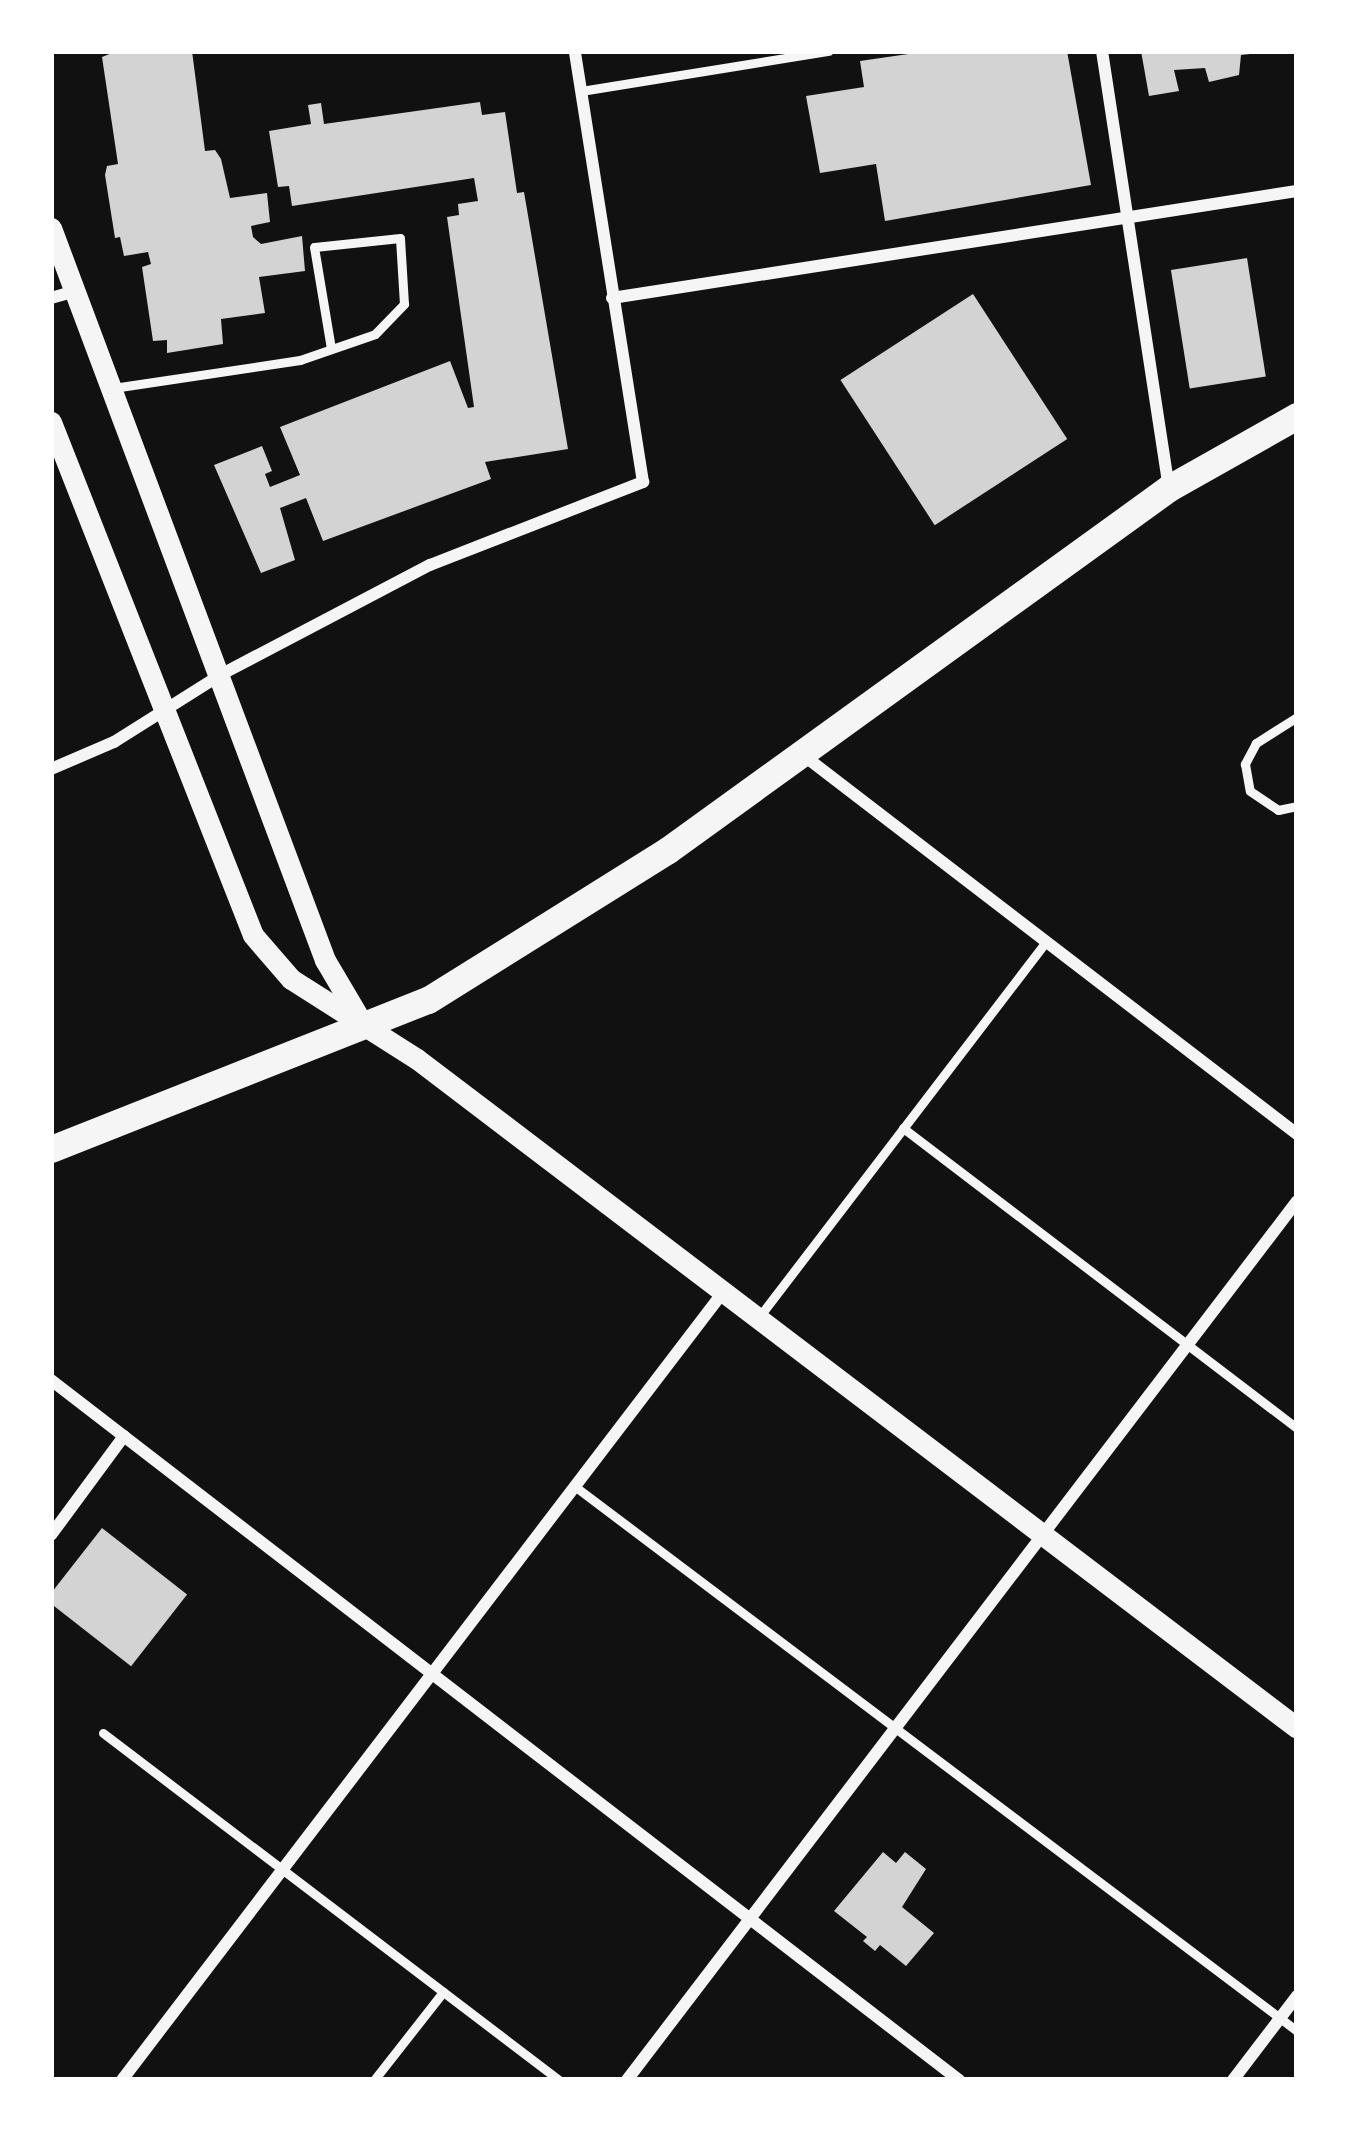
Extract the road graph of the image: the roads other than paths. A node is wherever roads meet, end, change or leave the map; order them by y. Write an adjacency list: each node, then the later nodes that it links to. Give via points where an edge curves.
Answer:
1 (575, 51): 4 (street)
2 (830, 51): 4 (lane)
3 (1102, 51): 6 (street)
4 (581, 91): 10 (street)
5 (1297, 190): 6 (street)
6 (1125, 218): 10 (street); 15 (street)
7 (51, 228): 8 (street)
8 (76, 290): 9 (street); 12 (street)
9 (51, 298)
10 (612, 298): 16 (street, via 643,482 430,565)
11 (331, 349): 11 (lane, via 375,334 404,304 400,238 314,247); 12 (lane)
12 (113, 388): 16 (street)
13 (1297, 416): 15 (main road)
14 (51, 422): 17 (street)
15 (1169, 488): 19 (main road)
16 (222, 674): 17 (street); 23 (street, via 325,960)
17 (165, 708): 20 (street); 23 (street, via 253,935 315,998)
18 (1297, 717): 21 (lane, via 1256,743 1245,764 1250,791 1278,810)
19 (802, 754): 22 (street); 23 (main road, via 517,947 428,1000)
20 (51, 769)
21 (1297, 806)
22 (1046, 941): 24 (lane); 25 (street)
23 (362, 1022): 26 (main road); 28 (street)
24 (902, 1128): 29 (lane); 30 (lane)
25 (1297, 1134)
26 (51, 1149)
27 (1297, 1201): 30 (street)
28 (724, 1292): 29 (street); 34 (street)
29 (759, 1317): 36 (street)
30 (1187, 1344): 32 (lane); 36 (street)
31 (51, 1380): 33 (street)
32 (1297, 1428)
33 (124, 1436): 35 (street); 37 (street)
34 (577, 1488): 37 (street); 38 (lane)
35 (51, 1534)
36 (1042, 1534): 38 (street); 39 (street)
37 (431, 1674): 41 (street); 42 (street)
38 (892, 1726): 42 (street); 45 (lane)
39 (1297, 1728)
40 (104, 1732): 41 (lane)
41 (281, 1868): 43 (lane); 47 (street)
42 (747, 1919): 50 (street); 51 (street)
43 (443, 1992): 48 (lane); 49 (lane)
44 (1297, 1996): 45 (street)
45 (1280, 2018): 46 (lane); 52 (street)
46 (1297, 2031)
47 (122, 2080)
48 (374, 2080)
49 (559, 2080)
50 (626, 2080)
51 (959, 2080)
52 (1233, 2080)

